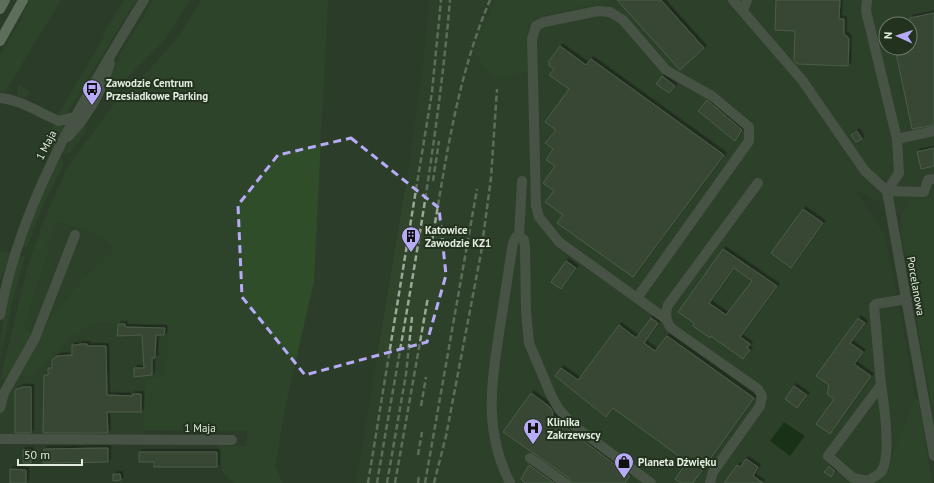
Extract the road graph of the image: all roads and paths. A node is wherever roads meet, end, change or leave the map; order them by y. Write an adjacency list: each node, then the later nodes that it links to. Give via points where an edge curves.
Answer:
1 (5, 0): 7 (main road)
2 (23, 0): 9 (main road)
3 (144, 0): 10 (street, 1 Maja)
4 (733, 0): 8 (street)
5 (747, 0): 8 (street)
6 (867, 0): 14 (street, via 866,11)
7 (0, 9)
8 (743, 11): 19 (street, via 802,80 865,171)
9 (0, 41)
10 (113, 52): 12 (street, 1 Maja); 15 (street, via 103,87 82,122)
11 (0, 98): 12 (street, via 28,105 59,121)
12 (74, 117): 15 (street, 1 Maja)
13 (934, 131): 14 (street)
14 (897, 139): 19 (street, via 899,174)
15 (59, 146): 24 (street, 1 Maja, via 26,223)
16 (934, 179): 19 (street, via 928,180 924,192)
17 (522, 181): 21 (street)
18 (758, 183): 26 (street, via 668,304)
19 (887, 191): 23 (street, Porcelanowa)
20 (74, 235): 28 (street, via 35,338 4,393)
21 (519, 236): 33 (street, via 524,240 526,247 526,311 529,342 551,395 558,408 573,424); 34 (street, via 513,243 491,390 492,426)
22 (636, 298): 22 (street, via 559,242 542,222 537,211 532,39 536,26 544,22 598,11 615,14 666,70 712,96 749,127 750,137 746,146); 26 (street)
23 (907, 299): 27 (street, via 874,306); 31 (street, Porcelanowa)
24 (1, 302): 25 (street, 1 Maja)
25 (0, 315)
26 (666, 319): 37 (street, via 671,328 758,389 762,396 760,406 713,472)
27 (881, 385): 27 (street, via 828,456 853,478 868,481 881,472 886,453 885,408)
28 (0, 408)
29 (0, 439): 30 (street, 1 Maja)
30 (232, 440)
31 (934, 456)
32 (530, 458): 35 (street)
33 (636, 478): 36 (street)
34 (510, 483)
35 (565, 483)
36 (651, 483)
37 (710, 483)

